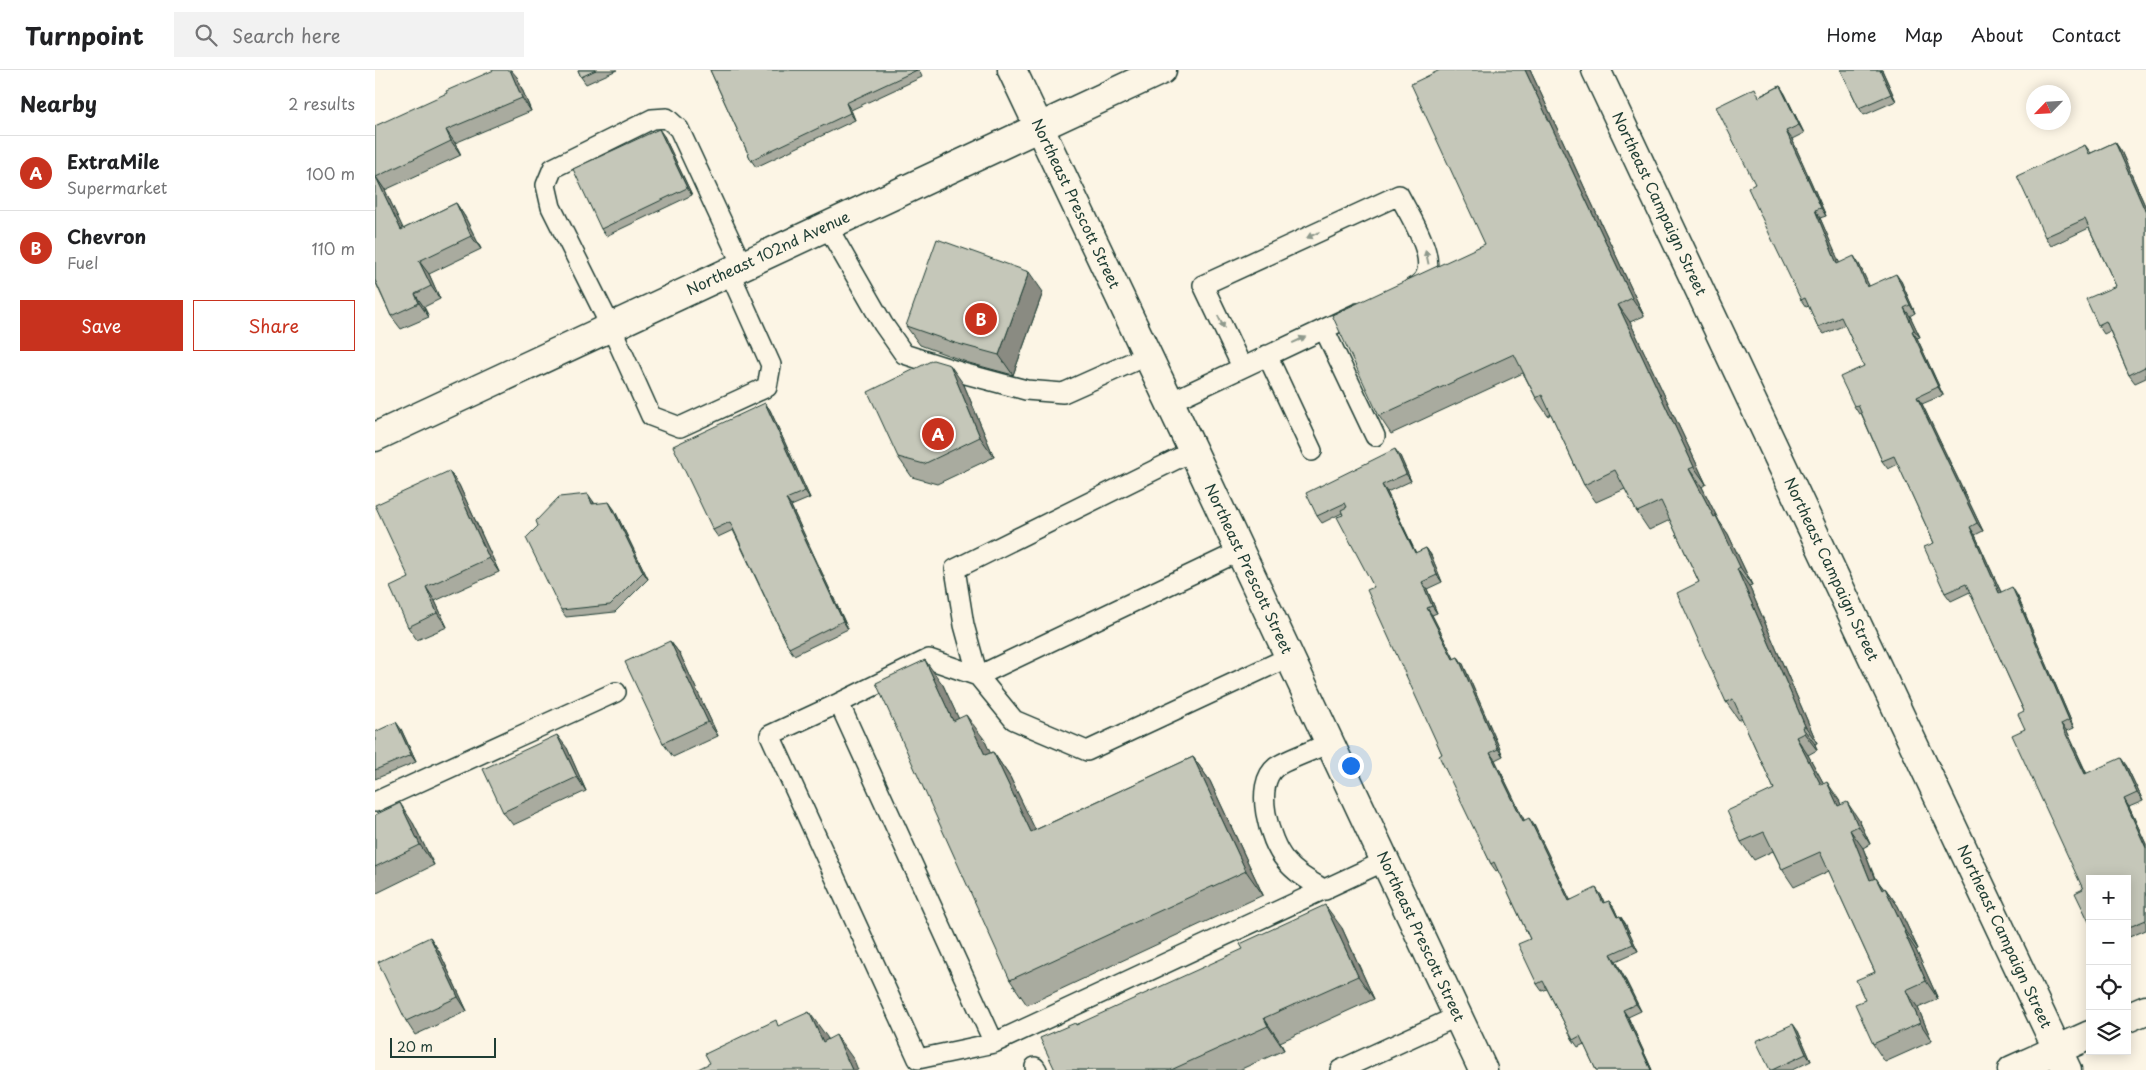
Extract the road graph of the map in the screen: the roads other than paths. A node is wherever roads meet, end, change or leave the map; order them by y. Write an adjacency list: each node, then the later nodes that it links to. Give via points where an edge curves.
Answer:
1 (1012, 70): 4 (street, Northeast Prescott Street)
2 (1162, 70): 4 (street, Northeast 102nd Avenue)
3 (1596, 70): 33 (street, Northeast Campaign Street)
4 (1039, 127): 5 (street, Northeast 102nd Avenue); 11 (street, Northeast Prescott Street)
5 (827, 226): 6 (street, Northeast 102nd Avenue); 11 (lane, via 883,324 904,354 1025,390 1063,393)
6 (736, 268): 9 (street, Northeast 102nd Avenue); 9 (lane, via 771,365 767,387 680,427 651,416); 9 (lane, via 679,129 667,118 652,119 553,168 546,185 551,207)
7 (1395, 296): 13 (lane, one-way to 13, via 1421,284 1429,270 1428,256 1399,195 1203,286)
8 (1377, 304): 10 (lane)
9 (611, 327): 15 (street, Northeast 102nd Avenue)
10 (1324, 329): 12 (lane, one-way to 10); 16 (lane)
11 (1148, 355): 14 (street, Northeast Prescott Street)
12 (1267, 356): 13 (lane); 18 (lane)
13 (1242, 367): 14 (lane)
14 (1170, 402): 17 (street, Northeast Prescott Street)
15 (375, 436)
16 (1375, 436)
17 (1193, 451): 19 (street, Northeast Prescott Street); 21 (lane, via 955,569)
18 (1312, 451)
19 (1240, 551): 20 (street, Northeast Prescott Street); 21 (lane)
20 (1289, 657): 21 (lane, via 1087,750 1014,720); 24 (street, Northeast Prescott Street)
21 (977, 676): 23 (lane, via 929,659)
22 (616, 692): 25 (lane)
23 (839, 703): 32 (lane); 32 (lane, via 770,735 918,1059)
24 (1329, 743): 26 (street, Northeast Prescott Street); 27 (lane, via 1275,767 1268,779 1265,795 1265,816 1284,860 1299,875)
25 (375, 802)
26 (1385, 861): 27 (lane); 29 (street, Northeast Prescott Street)
27 (1325, 890): 32 (lane)
28 (2146, 1010): 30 (street)
29 (1458, 1016): 34 (lane); 35 (street, Northeast Prescott Street)
30 (2131, 1016)
31 (2086, 1039): 33 (street)
32 (993, 1043)
33 (2062, 1060): 36 (street)
34 (1340, 1070)
35 (1483, 1070)
36 (2012, 1070)

